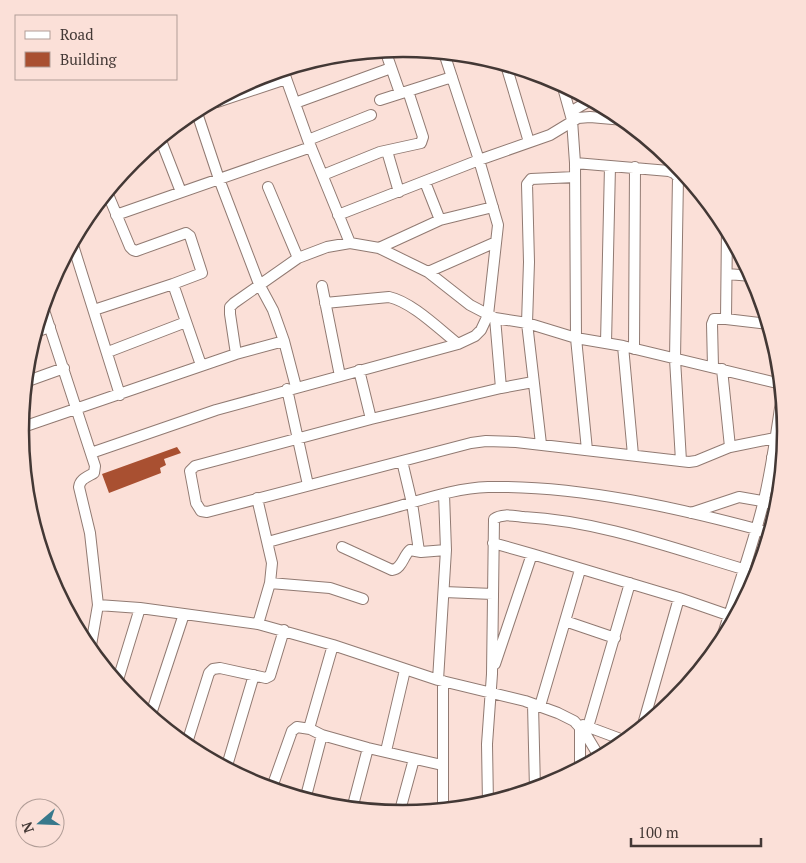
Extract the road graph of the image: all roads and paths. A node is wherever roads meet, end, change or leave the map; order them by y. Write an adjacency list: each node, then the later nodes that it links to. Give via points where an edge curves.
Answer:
1 (388, 58): 3 (street)
2 (446, 60): 6 (street)
3 (391, 68): 7 (street); 10 (street)
4 (509, 73): 16 (street)
5 (285, 77): 10 (street)
6 (452, 77): 7 (street); 20 (street)
7 (404, 92): 9 (street); 19 (street, via 423,140)
8 (565, 94): 13 (street)
9 (380, 100)
10 (295, 103): 17 (street)
11 (585, 105): 13 (street)
12 (371, 116): 17 (street)
13 (571, 116): 15 (street); 16 (street, via 558,132); 21 (street)
14 (199, 118): 28 (street)
15 (609, 119)
16 (529, 142): 20 (street)
17 (310, 143): 24 (street); 28 (street)
18 (163, 145): 31 (street)
19 (387, 151): 24 (street); 32 (street)
20 (479, 160): 29 (street); 34 (street)
21 (575, 163): 22 (street); 26 (street)
22 (610, 166): 23 (street); 62 (street)
23 (635, 167): 25 (street, via 672,172); 65 (street)
24 (323, 174): 36 (street)
25 (676, 176)
26 (575, 177): 56 (street, via 528,182); 60 (street)
27 (678, 178): 68 (street)
28 (219, 179): 31 (street); 48 (street)
29 (425, 182): 32 (street); 37 (street)
30 (268, 187): 43 (street)
31 (181, 192): 35 (street)
32 (399, 192): 36 (street)
33 (109, 200): 35 (street)
34 (493, 207): 37 (street); 38 (street, via 498,225)
35 (116, 215): 47 (street, via 136,251 188,234 202,273)
36 (338, 215): 39 (street)
37 (440, 220): 41 (street)
38 (496, 242): 44 (street); 52 (street)
39 (350, 243): 41 (street); 43 (street, via 327,247)
40 (727, 244): 45 (street)
41 (379, 248): 44 (street)
42 (75, 251): 51 (street)
43 (298, 258): 48 (street)
44 (428, 272): 52 (street)
45 (727, 274): 46 (street); 54 (street)
46 (743, 275)
47 (173, 284): 51 (street); 55 (street)
48 (259, 284): 61 (street); 67 (street, via 230,307)
49 (322, 286): 50 (street)
50 (325, 303): 63 (street, via 396,298); 73 (street)
51 (94, 310): 66 (street)
52 (491, 317): 56 (street); 63 (street, via 475,336); 78 (street)
53 (47, 319): 58 (street)
54 (726, 319): 57 (street); 71 (street, via 712,321)
55 (186, 322): 66 (street); 69 (street)
56 (527, 323): 60 (street); 75 (street)
57 (761, 323)
58 (50, 327): 59 (street); 70 (street)
59 (44, 329)
60 (576, 338): 62 (street); 88 (street)
61 (284, 341): 67 (street); 77 (street)
62 (606, 343): 64 (street)
63 (458, 344): 72 (street)
64 (623, 346): 65 (street); 90 (street)
65 (634, 349): 68 (street)
66 (108, 352): 79 (street)
67 (236, 354): 69 (street)
68 (675, 359): 71 (street); 94 (street)
69 (201, 366): 79 (street)
70 (64, 368): 74 (street); 80 (street)
71 (717, 368): 76 (street); 87 (street)
72 (360, 370): 73 (street); 81 (street)
73 (340, 376): 77 (street)
74 (33, 379)
75 (533, 382): 78 (street); 86 (street)
76 (774, 382)
77 (292, 388): 85 (street); 89 (street, via 216,410)
78 (501, 388): 81 (street)
79 (120, 395): 80 (street)
80 (77, 409): 82 (street); 89 (street)
81 (372, 419): 85 (street)
82 (29, 425)
83 (777, 427): 84 (street)
84 (775, 438): 87 (street); 91 (street)
85 (298, 439): 95 (street); 97 (street, via 194,466 190,471 196,503 201,511)
86 (541, 444): 88 (street); 93 (street, via 486,442)
87 (730, 447): 94 (street, via 696,461)
88 (587, 450): 90 (street)
89 (92, 453): 119 (street, via 94,473 83,479 79,487 93,552)
90 (634, 455): 94 (street)
91 (772, 458): 92 (street); 98 (street)
92 (776, 459)
93 (402, 461): 95 (street); 99 (street)
94 (681, 461)
95 (308, 485): 97 (street)
96 (444, 494): 99 (street); 101 (street, via 487,488 547,490 592,494); 107 (street)
97 (257, 498): 104 (street)
98 (763, 501): 100 (street); 101 (street, via 734,497); 102 (street)
99 (412, 502): 104 (street); 108 (street)
100 (770, 502)
101 (690, 513): 102 (street)
102 (756, 529): 103 (street); 111 (street)
103 (763, 531)
104 (268, 542): 113 (street, via 272,563)
105 (493, 542): 109 (street); 111 (street, via 493,523 497,517 549,518 594,526); 116 (street)
106 (342, 547): 108 (street, via 392,570 399,567 408,551)
107 (446, 550): 108 (street); 115 (street)
108 (419, 551)
109 (532, 554): 110 (street); 132 (street)
110 (580, 570): 114 (street); 124 (street)
111 (743, 574): 112 (street); 121 (street)
112 (748, 577)
113 (270, 583): 118 (street, via 330,588); 125 (street)
114 (630, 583): 117 (street); 127 (street)
115 (444, 592): 116 (street); 134 (street)
116 (493, 594): 132 (street)
117 (679, 598): 123 (street); 138 (street)
118 (363, 599)
119 (98, 605): 120 (street); 128 (street)
120 (140, 608): 122 (street); 131 (street)
121 (733, 609)
122 (184, 614): 125 (street); 137 (street)
123 (726, 620)
124 (565, 621): 127 (street); 136 (street)
125 (258, 624): 126 (street)
126 (284, 630): 129 (street); 133 (street, via 270,676)
127 (615, 638): 139 (street)
128 (92, 639)
129 (333, 645): 130 (street); 140 (street)
130 (405, 670): 134 (street); 145 (street)
131 (119, 674)
132 (492, 674): 135 (street)
133 (254, 675): 142 (street, via 213,669); 149 (street)
134 (440, 681): 135 (street); 150 (street)
135 (489, 693): 136 (street); 154 (street)
136 (537, 705): 139 (street); 151 (street)
137 (152, 710)
138 (645, 717)
139 (582, 726): 143 (street); 146 (street); 148 (street)
140 (310, 729): 141 (street); 152 (street, via 297,727 292,730)
141 (322, 735): 144 (street); 153 (street)
142 (188, 738)
143 (618, 738)
144 (368, 748): 145 (street); 155 (street)
145 (386, 751): 147 (street)
146 (597, 752)
147 (414, 759): 150 (street); 157 (street)
148 (580, 761)
149 (228, 762)
150 (442, 765): 156 (street)
151 (535, 781)
152 (274, 782)
153 (307, 793)
154 (488, 796)
155 (354, 803)
156 (443, 804)
157 (401, 806)

